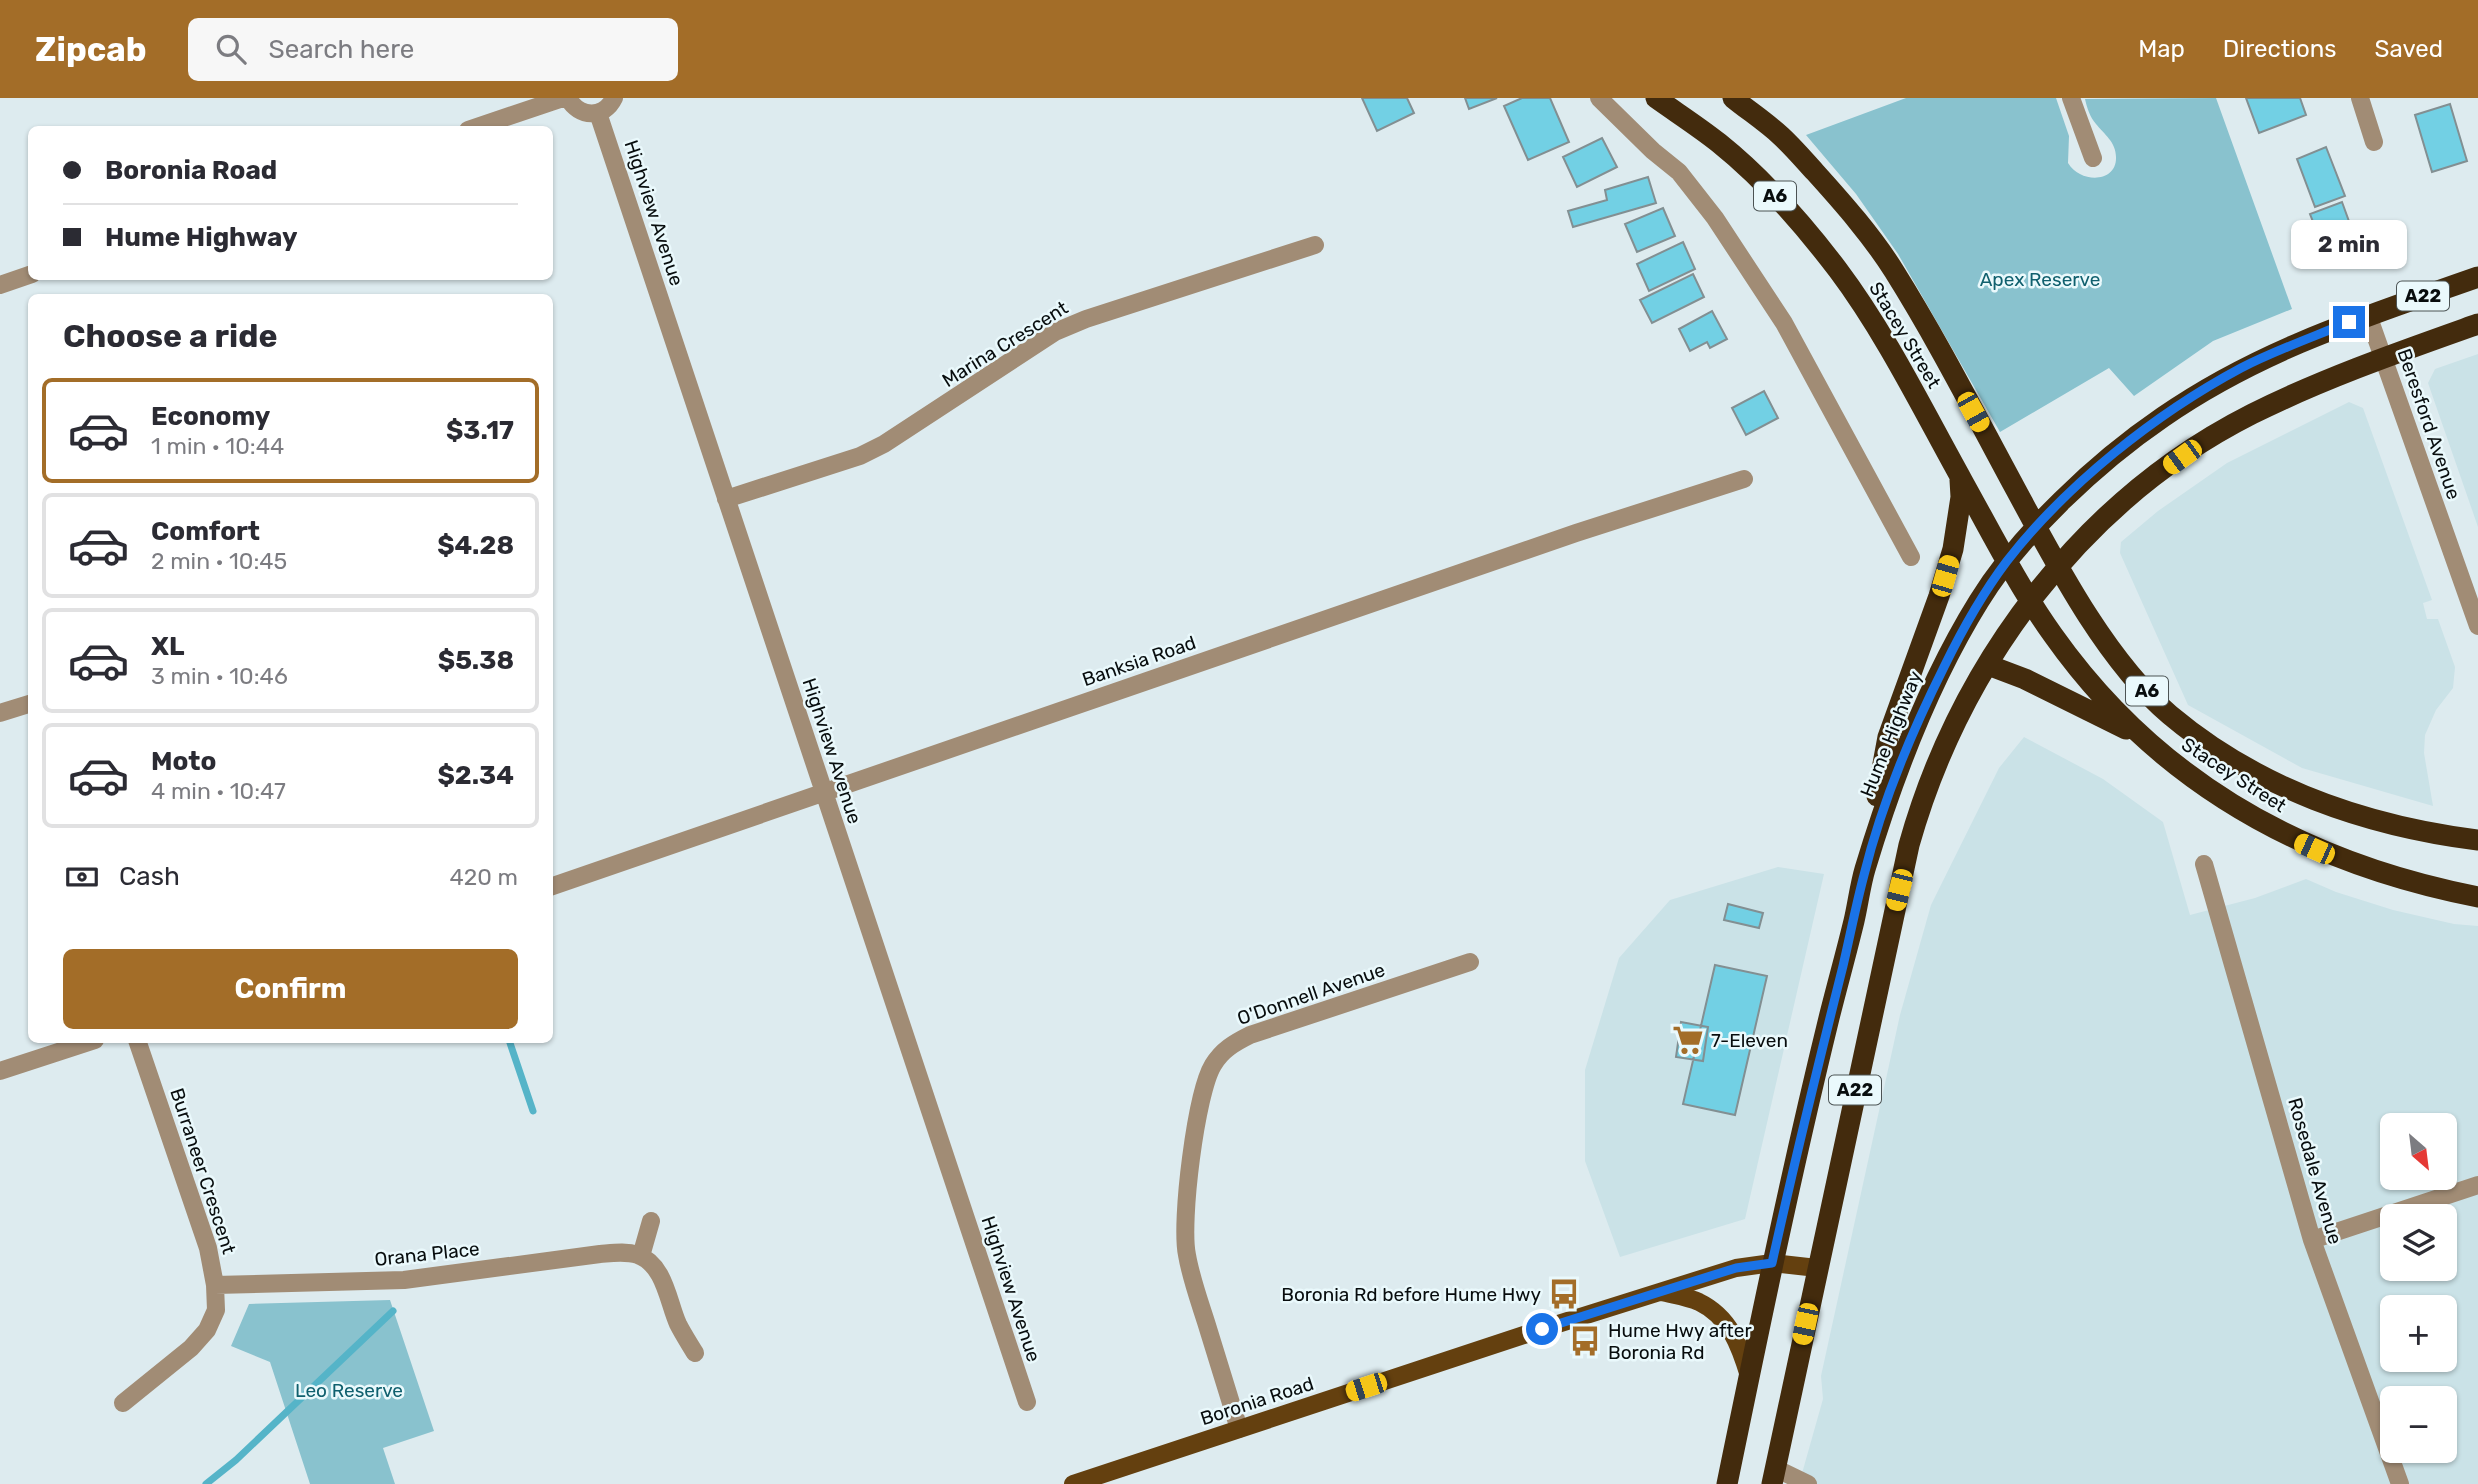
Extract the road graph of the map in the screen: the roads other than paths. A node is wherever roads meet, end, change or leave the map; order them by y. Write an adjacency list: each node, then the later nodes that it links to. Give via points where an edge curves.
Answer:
1 (565, 98): 8 (street, via 579,111); 9 (street)
2 (614, 98): 8 (street)
3 (1599, 98): 23 (street, via 1679,172 1715,218 1784,323)
4 (1657, 98): 19 (highway, Stacey Street / A6, via 1758,178 1838,270 1870,317)
5 (1733, 98): 22 (highway, Stacey Street / A6, via 1782,137 1839,199 1893,269)
6 (2071, 98): 11 (street)
7 (2360, 98): 10 (street)
8 (598, 113): 21 (street, Highview Avenue)
9 (480, 126)
10 (2374, 142)
11 (2093, 158)
12 (1315, 245): 21 (street, Marina Crescent, via 1055,332 884,444)
13 (28, 275): 15 (street)
14 (2478, 277): 16 (highway, Hume Highway / A22)
15 (0, 285)
16 (2368, 315): 18 (street, Beresford Avenue); 22 (highway, Hume Highway / A22, via 2291,345 2197,394 2087,478)
17 (2478, 324): 18 (highway, A22)
18 (2384, 359): 25 (highway, A22, via 2295,393 2202,443 2122,502); 27 (street, Beresford Avenue)
19 (1959, 475): 24 (highway, Stacey Street / A6); 35 (highway, via 1961,497 1953,549 1888,737)
20 (1744, 479): 32 (street, Banksia Road)
21 (726, 499): 32 (street, Highview Avenue)
22 (2036, 528): 24 (highway, Hume Highway / A22); 25 (highway, Stacey Street / A6)
23 (1911, 557)
24 (2007, 561): 26 (highway, Stacey Street / A6); 35 (highway, Hume Highway / A22, via 1968,620 1927,700 1894,779)
25 (2057, 566): 26 (highway, A22); 33 (highway, Stacey Street / A6, via 2125,667 2169,714 2220,752 2272,781 2341,810 2397,826)
26 (2031, 601): 28 (highway, A22); 31 (highway, Stacey Street / A6, via 2052,634)
27 (2478, 626)
28 (1988, 665): 31 (highway); 47 (highway, A22, via 1946,741 1919,811)
29 (28, 704): 30 (street)
30 (0, 713)
31 (2137, 734): 37 (highway, Stacey Street / A6, via 2218,796 2293,839 2377,872)
32 (824, 791): 36 (street, Banksia Road); 52 (street, Highview Avenue)
33 (2478, 840)
34 (2204, 864): 44 (street, Rosedale Avenue)
35 (1864, 874): 46 (highway, Hume Highway / A22)
36 (553, 886)
37 (2478, 897)
38 (1470, 962): 54 (street, O'Donnell Avenue, via 1250,1035 1231,1045 1211,1068 1192,1154 1184,1226 1186,1254)
39 (86, 1043): 41 (street)
40 (138, 1043): 48 (street, Burraneer Crescent, via 208,1248)
41 (0, 1071)
42 (2478, 1185): 44 (street)
43 (651, 1221): 45 (street)
44 (2312, 1240): 59 (street, Rosedale Avenue)
45 (641, 1256): 48 (street, Orana Place, via 600,1254 404,1280); 50 (street, via 660,1275 678,1324)
46 (1772, 1263): 47 (main road, Boronia Road); 49 (main road, Boronia Road, via 1736,1268); 51 (highway, Hume Highway / A22)
47 (1817, 1268): 55 (highway, A22)
48 (215, 1285): 53 (street, Burraneer Crescent, via 216,1310 207,1331)
49 (1662, 1292): 51 (main road, via 1700,1302 1723,1321 1739,1342); 54 (main road, Boronia Road)
50 (695, 1353)
51 (1749, 1376): 57 (highway, Hume Highway / A22)
52 (1027, 1402)
53 (124, 1403)
54 (1240, 1429): 56 (main road, Boronia Road)
55 (1773, 1476): 58 (street)
56 (1073, 1484)
57 (1727, 1484)
58 (1808, 1484)
59 (2400, 1484)

